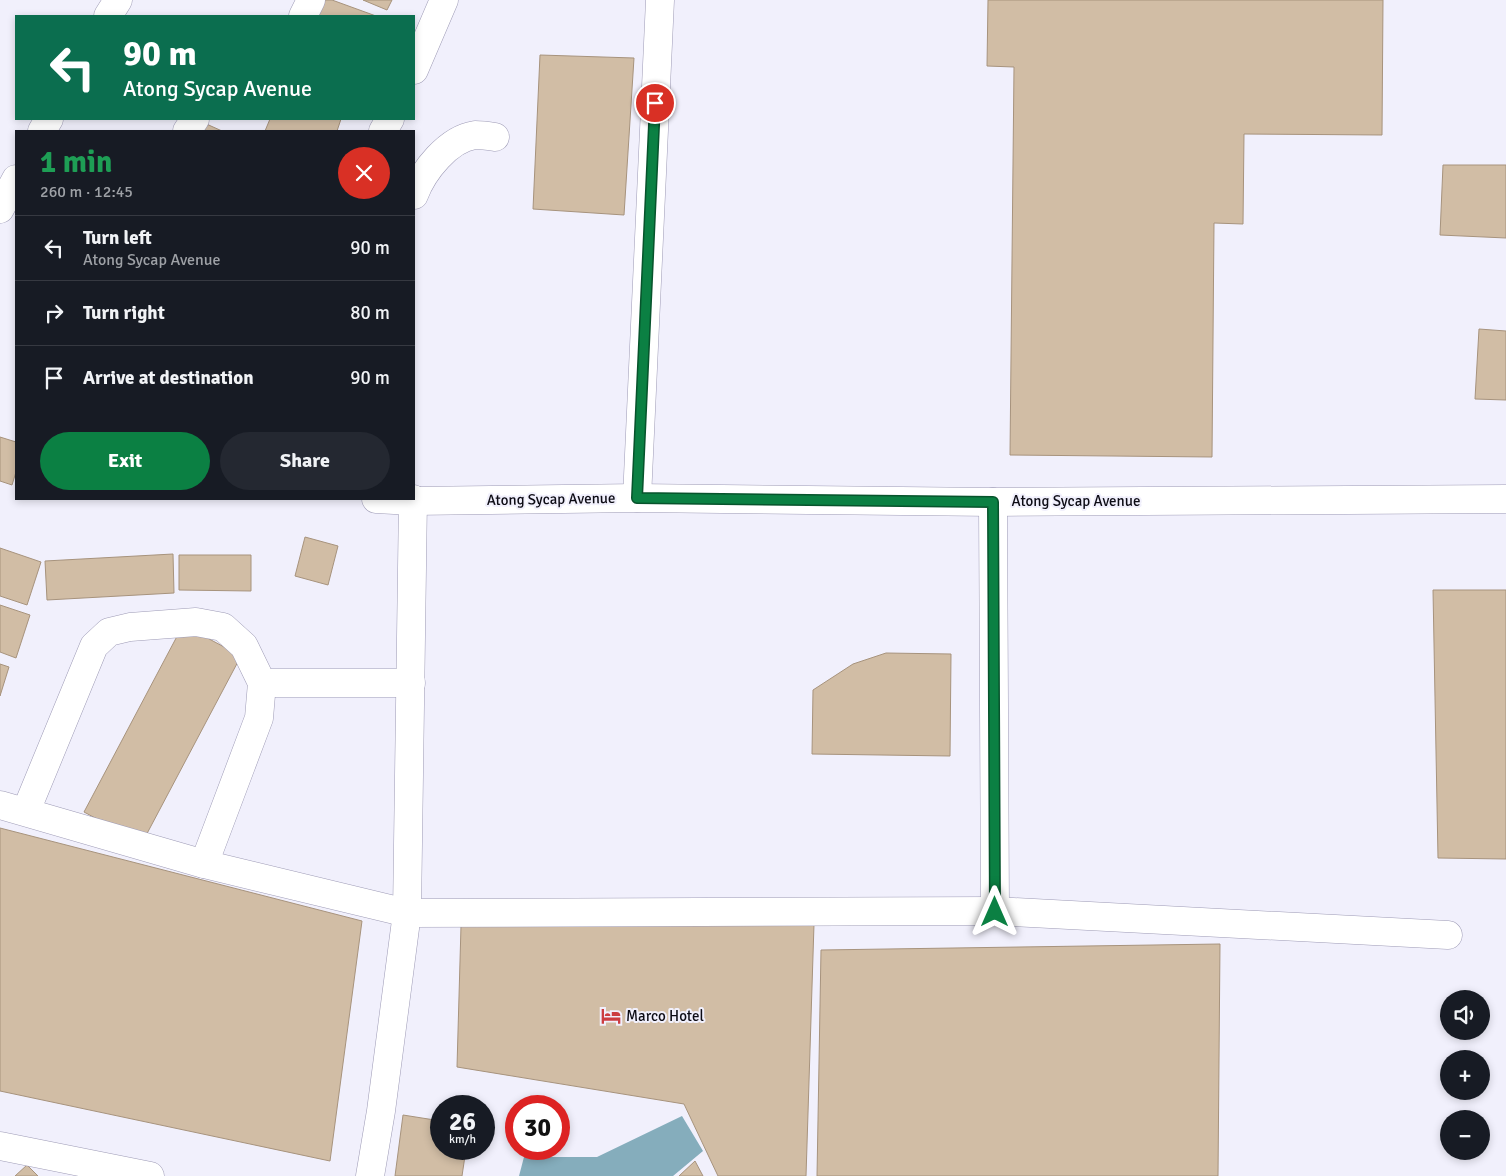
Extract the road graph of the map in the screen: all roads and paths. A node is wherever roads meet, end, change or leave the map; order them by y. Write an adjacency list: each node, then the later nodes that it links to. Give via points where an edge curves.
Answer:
1 (118, 0): 5 (main road)
2 (311, 0): 6 (main road)
3 (444, 0): 7 (main road)
4 (660, 0): 12 (main road)
5 (109, 15)
6 (304, 15)
7 (415, 68)
8 (495, 136): 10 (main road, via 474,136 456,142 434,161)
9 (15, 181): 11 (main road)
10 (415, 192)
11 (0, 209)
12 (637, 498): 15 (main road, Atong Sycap Avenue); 16 (main road, Atong Sycap Avenue)
13 (1506, 498): 16 (main road, Atong Sycap Avenue)
14 (413, 500): 18 (main road)
15 (415, 500)
16 (993, 502): 22 (main road)
17 (262, 683): 18 (main road); 20 (main road, via 244,646 223,627 196,622 130,627 109,632 94,646); 21 (main road, via 259,718)
18 (411, 683): 23 (main road)
19 (0, 805): 20 (main road)
20 (26, 811): 21 (main road)
21 (204, 864): 23 (main road)
22 (995, 912): 23 (main road); 24 (main road)
23 (406, 914): 27 (main road)
24 (1448, 935)
25 (0, 1146): 26 (main road)
26 (139, 1175)
27 (370, 1176)

